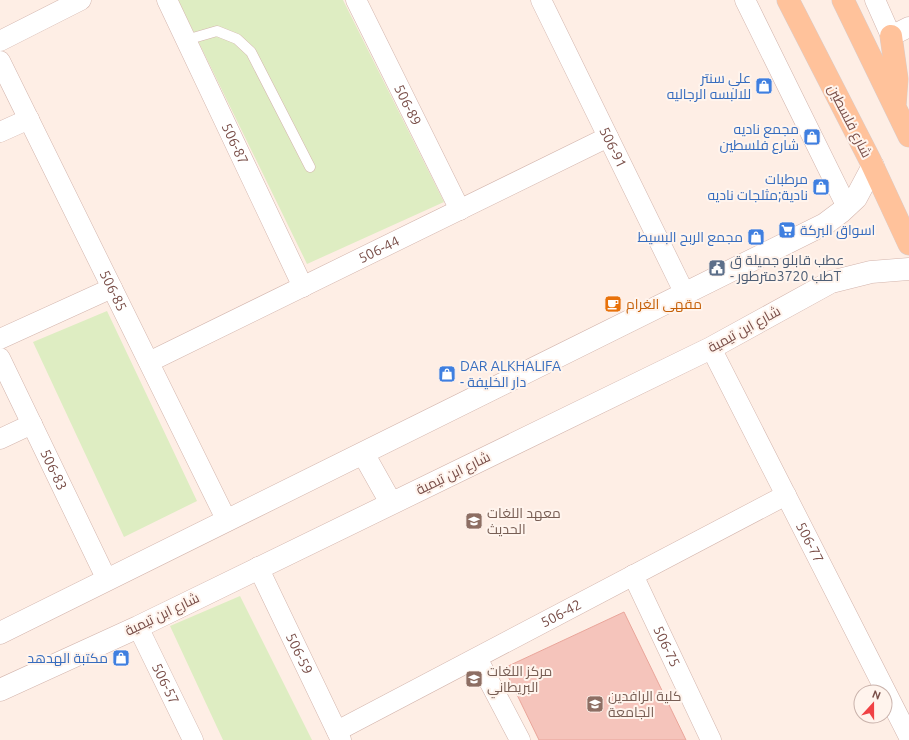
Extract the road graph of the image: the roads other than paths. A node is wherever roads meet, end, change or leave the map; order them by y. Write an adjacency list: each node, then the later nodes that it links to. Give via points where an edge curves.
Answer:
1 (81, 0): 11 (street)
2 (167, 0): 10 (street, 506-87)
3 (356, 0): 21 (street, 506-89)
4 (542, 0): 17 (street, 506-91)
5 (745, 0): 20 (street)
6 (788, 0): 18 (main road, شارع فلسطين)
7 (842, 0): 13 (main road)
8 (875, 0): 9 (street)
9 (900, 32): 13 (main road, via 895,58 898,79)
10 (186, 40): 19 (lane, via 217,31 237,39 251,52); 24 (street, 506-87)
11 (0, 41)
12 (0, 61): 14 (street, 506-85)
13 (895, 107): 16 (main road)
14 (29, 119): 15 (street); 25 (street, 506-85)
15 (0, 132)
16 (909, 136)
17 (608, 137): 21 (street, 506-44); 26 (street, 506-91)
18 (873, 166): 20 (street, via 856,198); 22 (main road, شارع فلسطين)
19 (310, 167)
20 (847, 207): 26 (street, via 825,224)
21 (460, 210): 24 (street, 506-44)
22 (909, 244)
23 (909, 269): 28 (street, شارع ابن تيمية, via 871,272 831,282)
24 (303, 287): 30 (street, 506-44)
25 (112, 288): 27 (street); 30 (street, 506-85)
26 (685, 294): 33 (street)
27 (0, 339)
28 (711, 348): 34 (street, 506-77); 35 (street, شارع ابن تيمية)
29 (0, 358): 31 (street, 506-83)
30 (149, 362): 36 (street, 506-85)
31 (32, 424): 32 (street); 39 (street, 506-83)
32 (0, 439)
33 (363, 453): 35 (street); 36 (street)
34 (786, 495): 38 (street, 506-42); 45 (street, 506-77)
35 (391, 503): 37 (street, شارع ابن تيمية)
36 (227, 521): 39 (street)
37 (258, 567): 40 (street, شارع ابن تيمية); 44 (street, 506-59)
38 (633, 575): 42 (street, 506-42); 48 (street, 506-75)
39 (107, 580): 41 (street)
40 (138, 627): 43 (street, شارع ابن تيمية); 46 (street, 506-57)
41 (0, 634)
42 (477, 658): 44 (street, 506-42); 47 (street)
43 (0, 690)
44 (339, 736)
45 (909, 737)
46 (193, 740)
47 (520, 740)
48 (711, 740)

